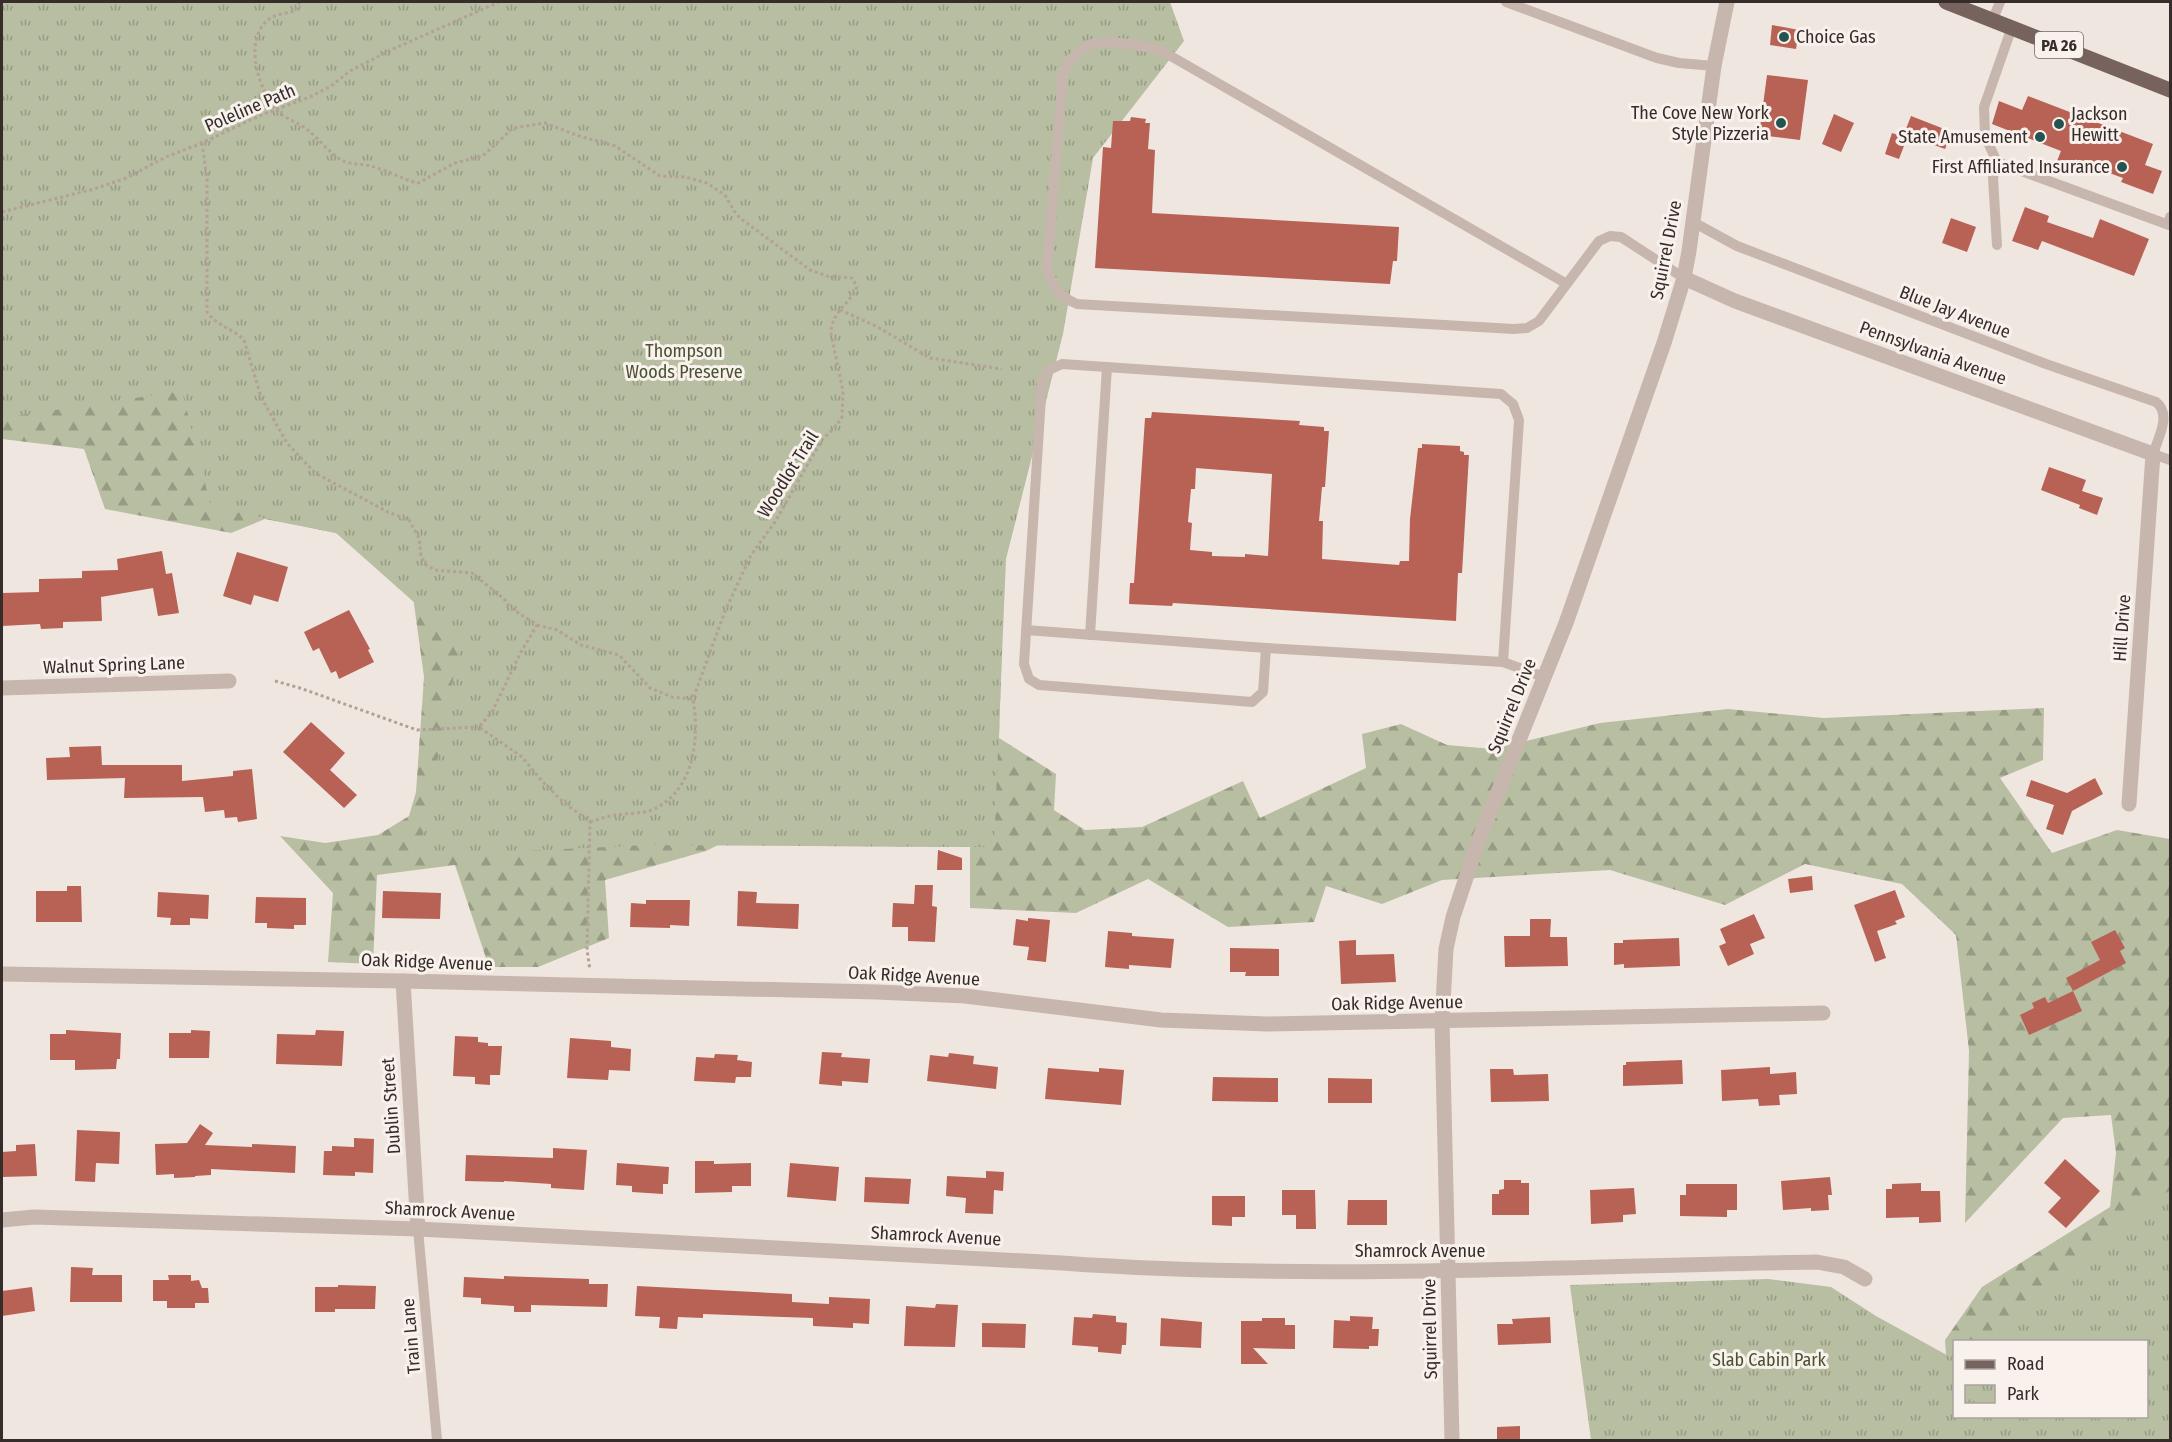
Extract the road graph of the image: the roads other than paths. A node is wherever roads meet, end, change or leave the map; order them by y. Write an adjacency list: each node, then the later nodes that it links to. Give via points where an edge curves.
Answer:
1 (1506, 2): 7 (lane, via 1657,58)
2 (1726, 2): 7 (street, Squirrel Drive)
3 (1946, 2): 5 (main road, PA 26)
4 (2000, 2): 5 (lane)
5 (1993, 19): 6 (main road, PA 26)
6 (2012, 27): 8 (main road, PA 26); 9 (lane, via 1984,107 1985,136)
7 (1714, 66): 11 (street, Squirrel Drive)
8 (2170, 90)
9 (1997, 162): 10 (lane, via 2169,225); 12 (lane)
10 (2170, 217)
11 (1693, 222): 13 (street, Squirrel Drive); 16 (lane, Blue Jay Avenue, via 1737,246 2156,402 2165,415)
12 (1997, 245)
13 (1684, 278): 14 (lane, via 1621,237 1610,236 1599,242); 16 (street, Pennsylvania Avenue, via 1735,301); 22 (street, Squirrel Drive)
14 (1567, 284): 14 (lane, via 1539,321 1527,328 1514,329 1077,304 1063,298 1047,269 1063,73 1069,60 1095,43 1162,51)
15 (1107, 367): 18 (lane, via 1062,364 1049,370 1042,382); 19 (lane); 21 (lane, via 1501,394 1513,404 1519,420)
16 (2153, 454): 17 (lane, Pennsylvania Avenue); 25 (street, Hill Drive)
17 (2170, 460)
18 (1026, 630): 19 (lane); 20 (lane, via 1024,664 1029,679 1039,686 1252,702 1263,692)
19 (1090, 635): 20 (lane)
20 (1266, 648): 21 (lane)
21 (1503, 662): 22 (lane)
22 (1544, 677): 29 (street, Squirrel Drive, via 1478,842 1453,917 1446,949)
23 (229, 681): 24 (street, Walnut Spring Lane)
24 (2, 688)
25 (2129, 804)
26 (2, 974): 27 (street, Oak Ridge Avenue)
27 (403, 981): 29 (street, Oak Ridge Avenue, via 964,996 1197,1022); 31 (street, Dublin Street)
28 (1822, 1013): 29 (street, Oak Ridge Avenue)
29 (1442, 1022): 32 (street, Squirrel Drive)
30 (2, 1220): 31 (street, Shamrock Avenue, via 34,1217)
31 (418, 1229): 32 (street, Shamrock Avenue, via 1154,1269); 34 (lane, Train Lane)
32 (1448, 1272): 33 (street, Shamrock Avenue, via 1817,1262 1844,1267); 35 (street, Squirrel Drive)
33 (1865, 1279)
34 (437, 1440)
35 (1452, 1440)

